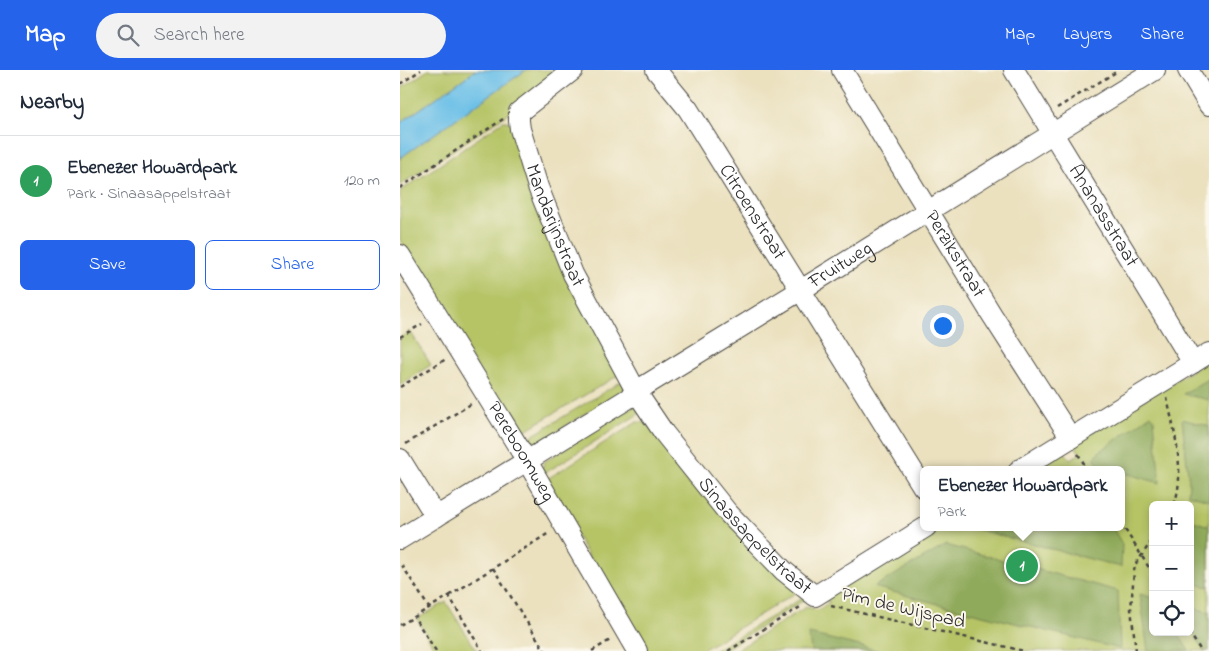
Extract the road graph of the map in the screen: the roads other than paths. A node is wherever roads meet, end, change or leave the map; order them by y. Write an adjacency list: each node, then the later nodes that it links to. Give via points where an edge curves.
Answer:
1 (573, 70): 13 (street, Mandarijnstraat, via 519,112 520,129 538,187 573,274)
2 (656, 70): 11 (street, Citroenstraat, via 688,109)
3 (842, 70): 9 (street, Perzikstraat)
4 (1014, 70): 8 (street, Ananasstraat)
5 (1155, 70): 8 (street, Fruitweg)
6 (1188, 70): 7 (street)
7 (1209, 105)
8 (1054, 133): 9 (street, Fruitweg); 12 (street, Ananasstraat)
9 (928, 211): 11 (street, Fruitweg); 14 (street, Perzikstraat)
10 (400, 255): 16 (street, Pereboomweg)
11 (801, 290): 13 (street, Fruitweg); 18 (street, Citroenstraat)
12 (1201, 358): 14 (street)
13 (638, 393): 16 (street, Fruitweg); 20 (street, Sinaasappelstraat, via 664,433 728,513 784,571 815,596)
14 (1071, 438): 17 (street)
15 (400, 459): 19 (street)
16 (527, 461): 19 (street, Fruitweg); 22 (street, Pereboomweg)
17 (1026, 466)
18 (920, 483)
19 (436, 517): 21 (street, Fruitweg)
20 (920, 531)
21 (400, 539)
22 (638, 651)

